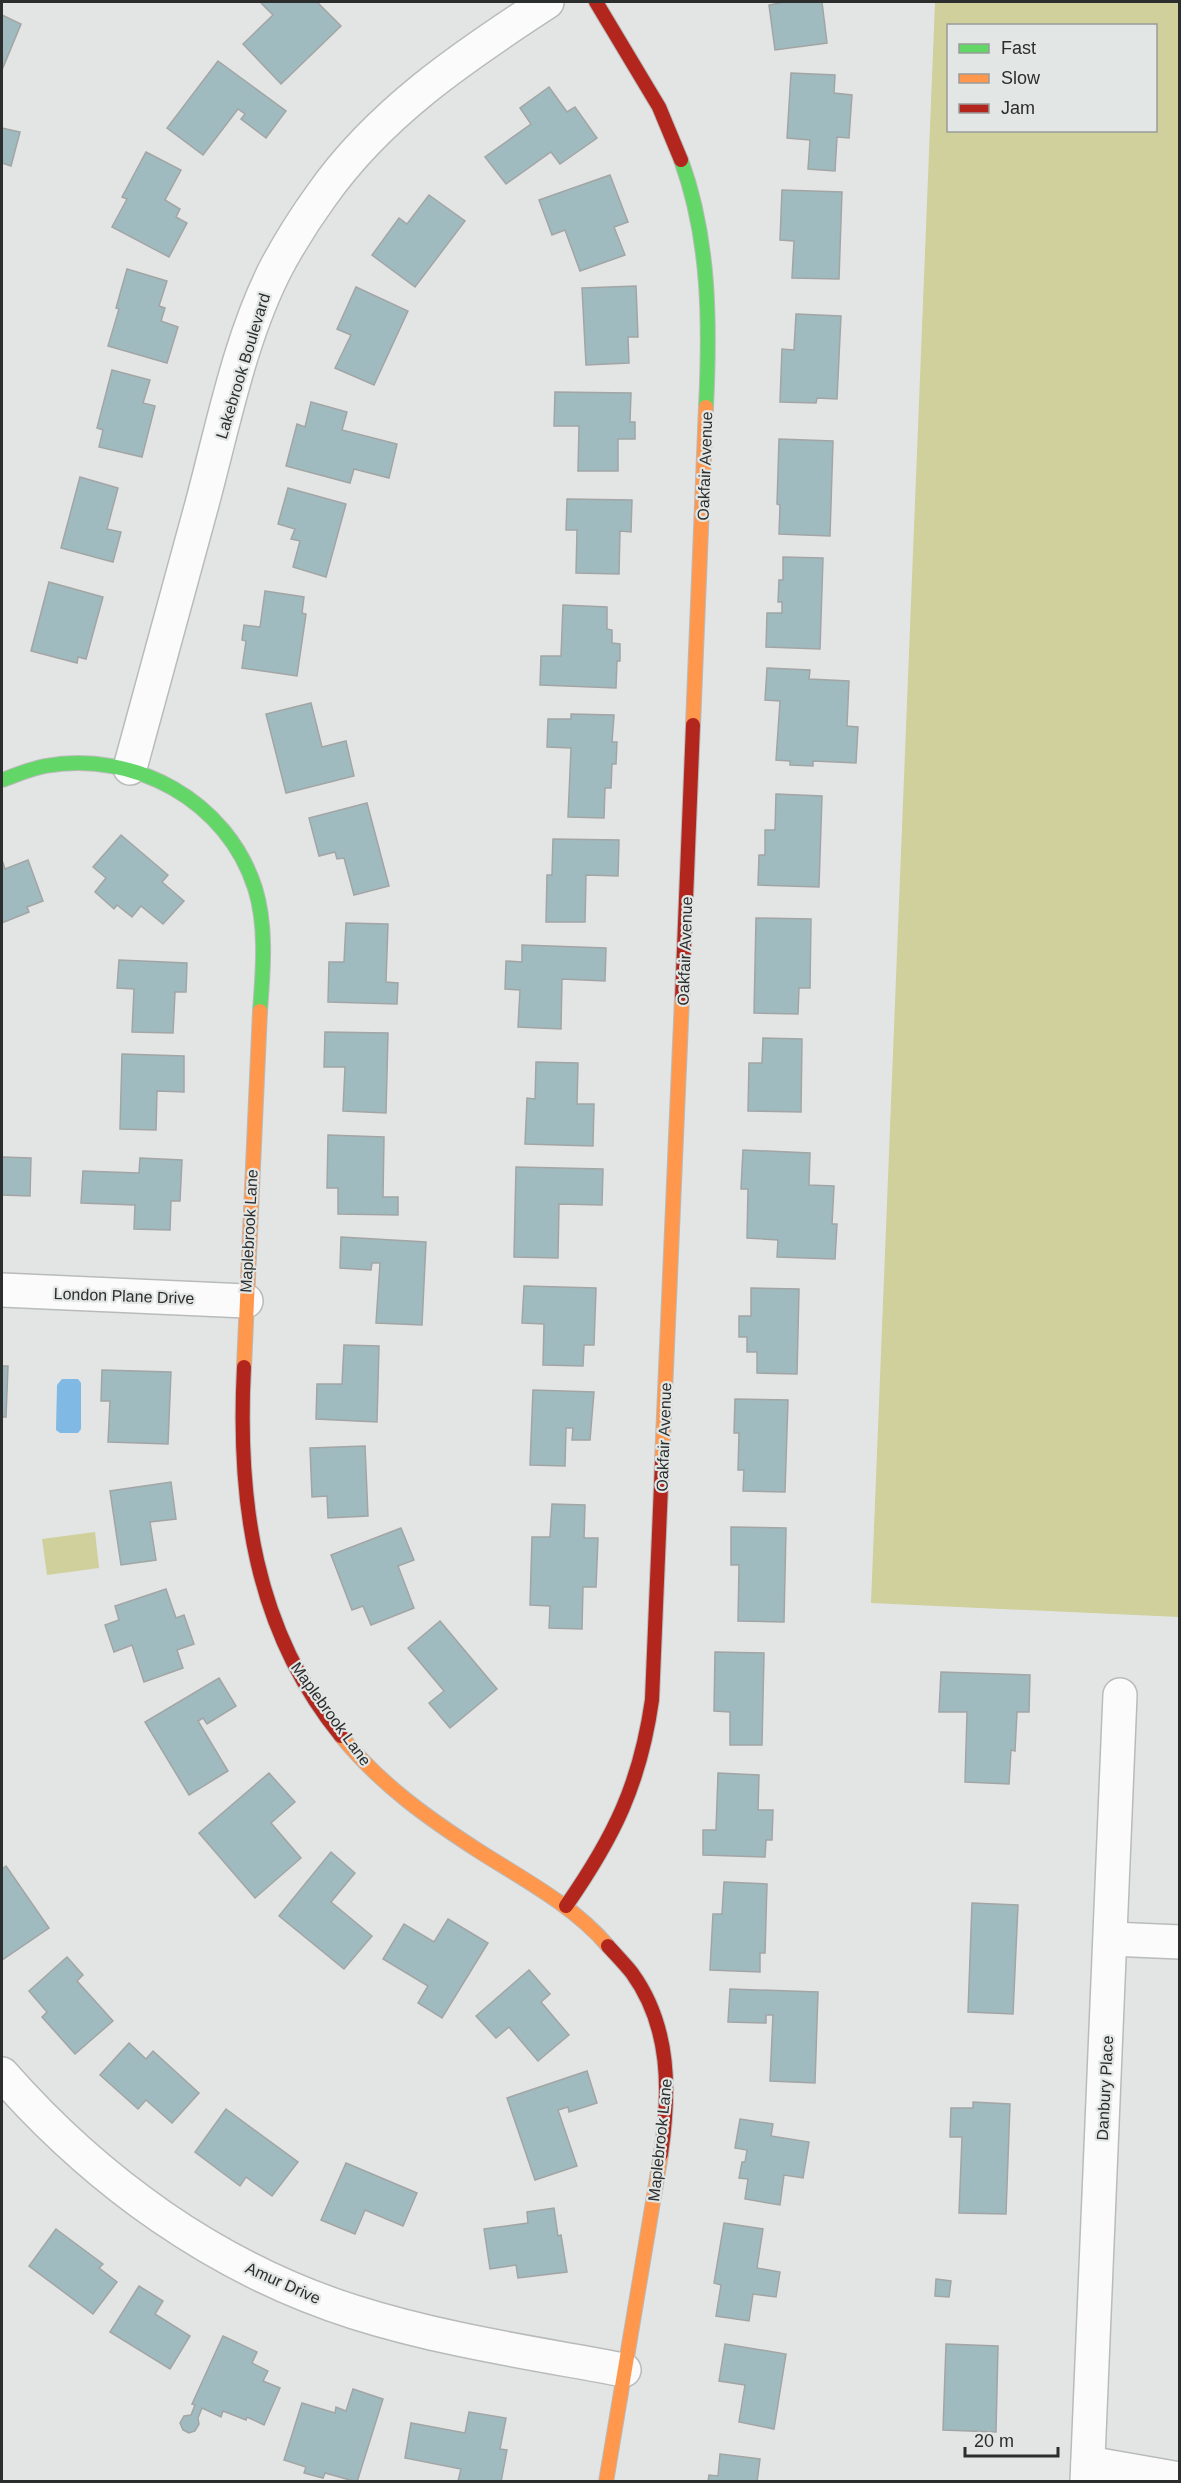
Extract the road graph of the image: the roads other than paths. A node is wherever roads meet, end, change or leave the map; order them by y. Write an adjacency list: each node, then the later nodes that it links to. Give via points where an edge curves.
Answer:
1 (547, 2): 3 (street, Lakebrook Boulevard, via 444,73 376,131 321,196 277,267 238,372)
2 (596, 2): 8 (street, Oakfair Avenue, via 660,109 683,167 705,263 709,347 652,1700 639,1771 622,1815)
3 (130, 768): 4 (street, Maplebrook Lane, via 105,764 53,765); 6 (street, Maplebrook Lane, via 183,792 206,809 238,847 258,900 261,984)
4 (2, 780)
5 (2, 1290): 6 (street, London Plane Drive)
6 (246, 1301): 8 (street, Maplebrook Lane, via 241,1430 244,1500 259,1575 291,1659 342,1735 393,1791 436,1824)
7 (1120, 1695): 9 (street, Danbury Place)
8 (566, 1906): 12 (street, Maplebrook Lane, via 610,1946 639,1985 659,2028 667,2067 661,2153)
9 (1111, 1940): 10 (street); 13 (street, Danbury Place)
10 (1179, 1942)
11 (2, 2074): 12 (street, Amur Drive, via 54,2131 102,2173 147,2207 246,2268 326,2302 390,2323)
12 (624, 2370): 15 (street, Maplebrook Lane)
13 (1088, 2472): 14 (street)
14 (1179, 2479)
15 (606, 2481)

